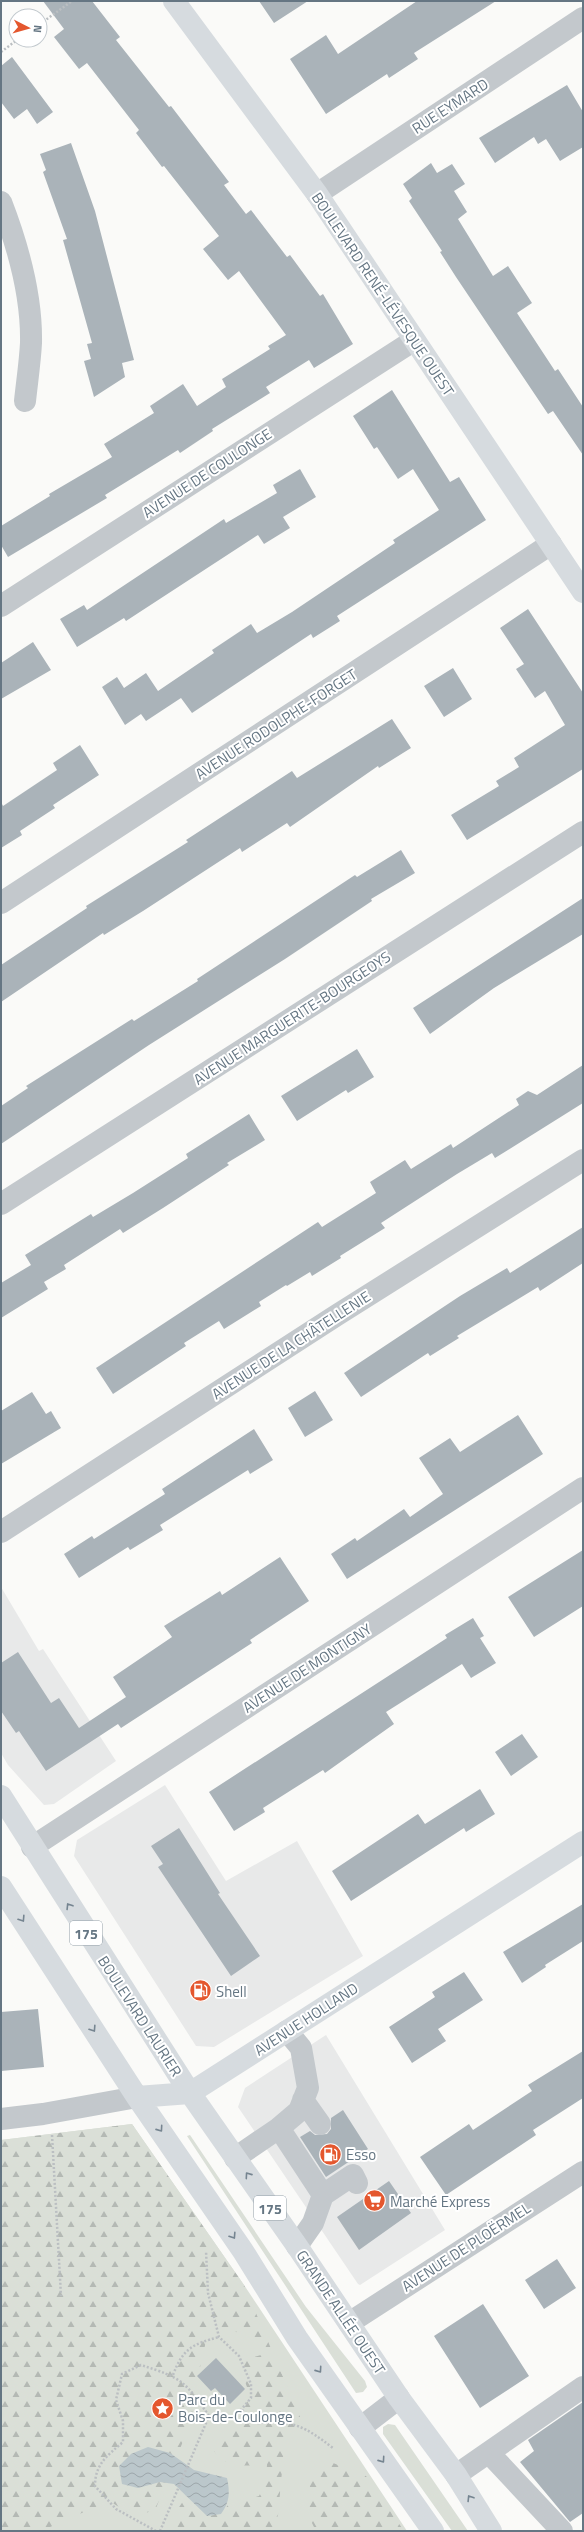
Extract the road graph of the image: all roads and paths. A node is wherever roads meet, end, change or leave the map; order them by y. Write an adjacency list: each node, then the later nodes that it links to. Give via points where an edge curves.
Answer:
1 (72, 1): 3 (path)
2 (174, 1): 5 (main road, BOULEVARD RENÉ-LÉVESQUE OUEST)
3 (48, 18)
4 (581, 25): 5 (street, RUE EYMARD)
5 (316, 194): 7 (main road, BOULEVARD RENÉ-LÉVESQUE OUEST)
6 (1, 202): 8 (street, via 15,238 27,293 31,342)
7 (413, 341): 9 (main road, BOULEVARD RENÉ-LÉVESQUE OUEST); 11 (street, AVENUE DE COULONGE)
8 (25, 401)
9 (551, 544): 10 (main road, BOULEVARD RENÉ-LÉVESQUE OUEST); 13 (street, AVENUE RODOLPHE-FORGET)
10 (583, 592)
11 (1, 606)
12 (583, 832): 15 (street, AVENUE MARGUERITE-BOURGEOYS)
13 (1, 903)
14 (583, 1160): 17 (street, AVENUE DE LA CHÂTELLENIE)
15 (1, 1204)
16 (583, 1488): 20 (street, AVENUE DE MONTIGNY)
17 (1, 1532)
18 (1, 1796): 20 (main road, BOULEVARD LAURIER / 175)
19 (583, 1842): 22 (main road, AVENUE HOLLAND)
20 (32, 1847): 23 (main road, BOULEVARD LAURIER / 175, one-way to 20)
21 (1, 1887): 24 (main road, one-way to 24)
22 (287, 2031): 23 (main road, AVENUE HOLLAND); 25 (street, via 300,2048 308,2088)
23 (190, 2093): 24 (main road, AVENUE HOLLAND); 30 (main road, GRANDE ALLÉE OUEST / 175)
24 (137, 2097): 26 (street, AVENUE HOLLAND); 44 (main road, one-way to 44, via 203,2192 296,2338)
25 (303, 2100): 28 (street); 29 (street, via 299,2112)
26 (43, 2114): 27 (street, AVENUE HOLLAND); 36 (path, via 52,2135)
27 (1, 2119)
28 (320, 2124)
29 (280, 2128): 30 (street); 33 (street)
30 (235, 2158): 34 (main road, GRANDE ALLÉE OUEST / 175, one-way to 30)
31 (583, 2172): 37 (street, AVENUE DE PLOËRMEL)
32 (352, 2174): 33 (street)
33 (323, 2195): 34 (street, via 313,2223)
34 (297, 2246): 37 (main road, GRANDE ALLÉE OUEST / 175)
35 (206, 2251): 38 (path, via 208,2293)
36 (61, 2296)
37 (349, 2323): 41 (main road, GRANDE ALLÉE OUEST / 175)
38 (219, 2336): 39 (path, via 189,2347 179,2360); 42 (path, via 239,2356 252,2384 251,2398)
39 (173, 2375): 43 (path, via 189,2388); 48 (path, via 141,2365 122,2374 116,2400 123,2420 123,2442 107,2456 95,2473 95,2486 103,2498 116,2510)
40 (583, 2387): 46 (street)
41 (399, 2398): 44 (street); 47 (main road, GRANDE ALLÉE OUEST / 175)
42 (242, 2410): 43 (path, via 234,2417 225,2419); 45 (path, via 258,2423 281,2421 306,2428)
43 (209, 2416): 49 (path)
44 (360, 2428): 50 (main road, one-way to 50)
45 (333, 2448)
46 (488, 2453): 47 (street); 52 (street)
47 (456, 2475): 51 (main road, GRANDE ALLÉE OUEST / 175, one-way to 47)
48 (156, 2531)
49 (160, 2531)
50 (433, 2531)
51 (491, 2531)
52 (562, 2531)

